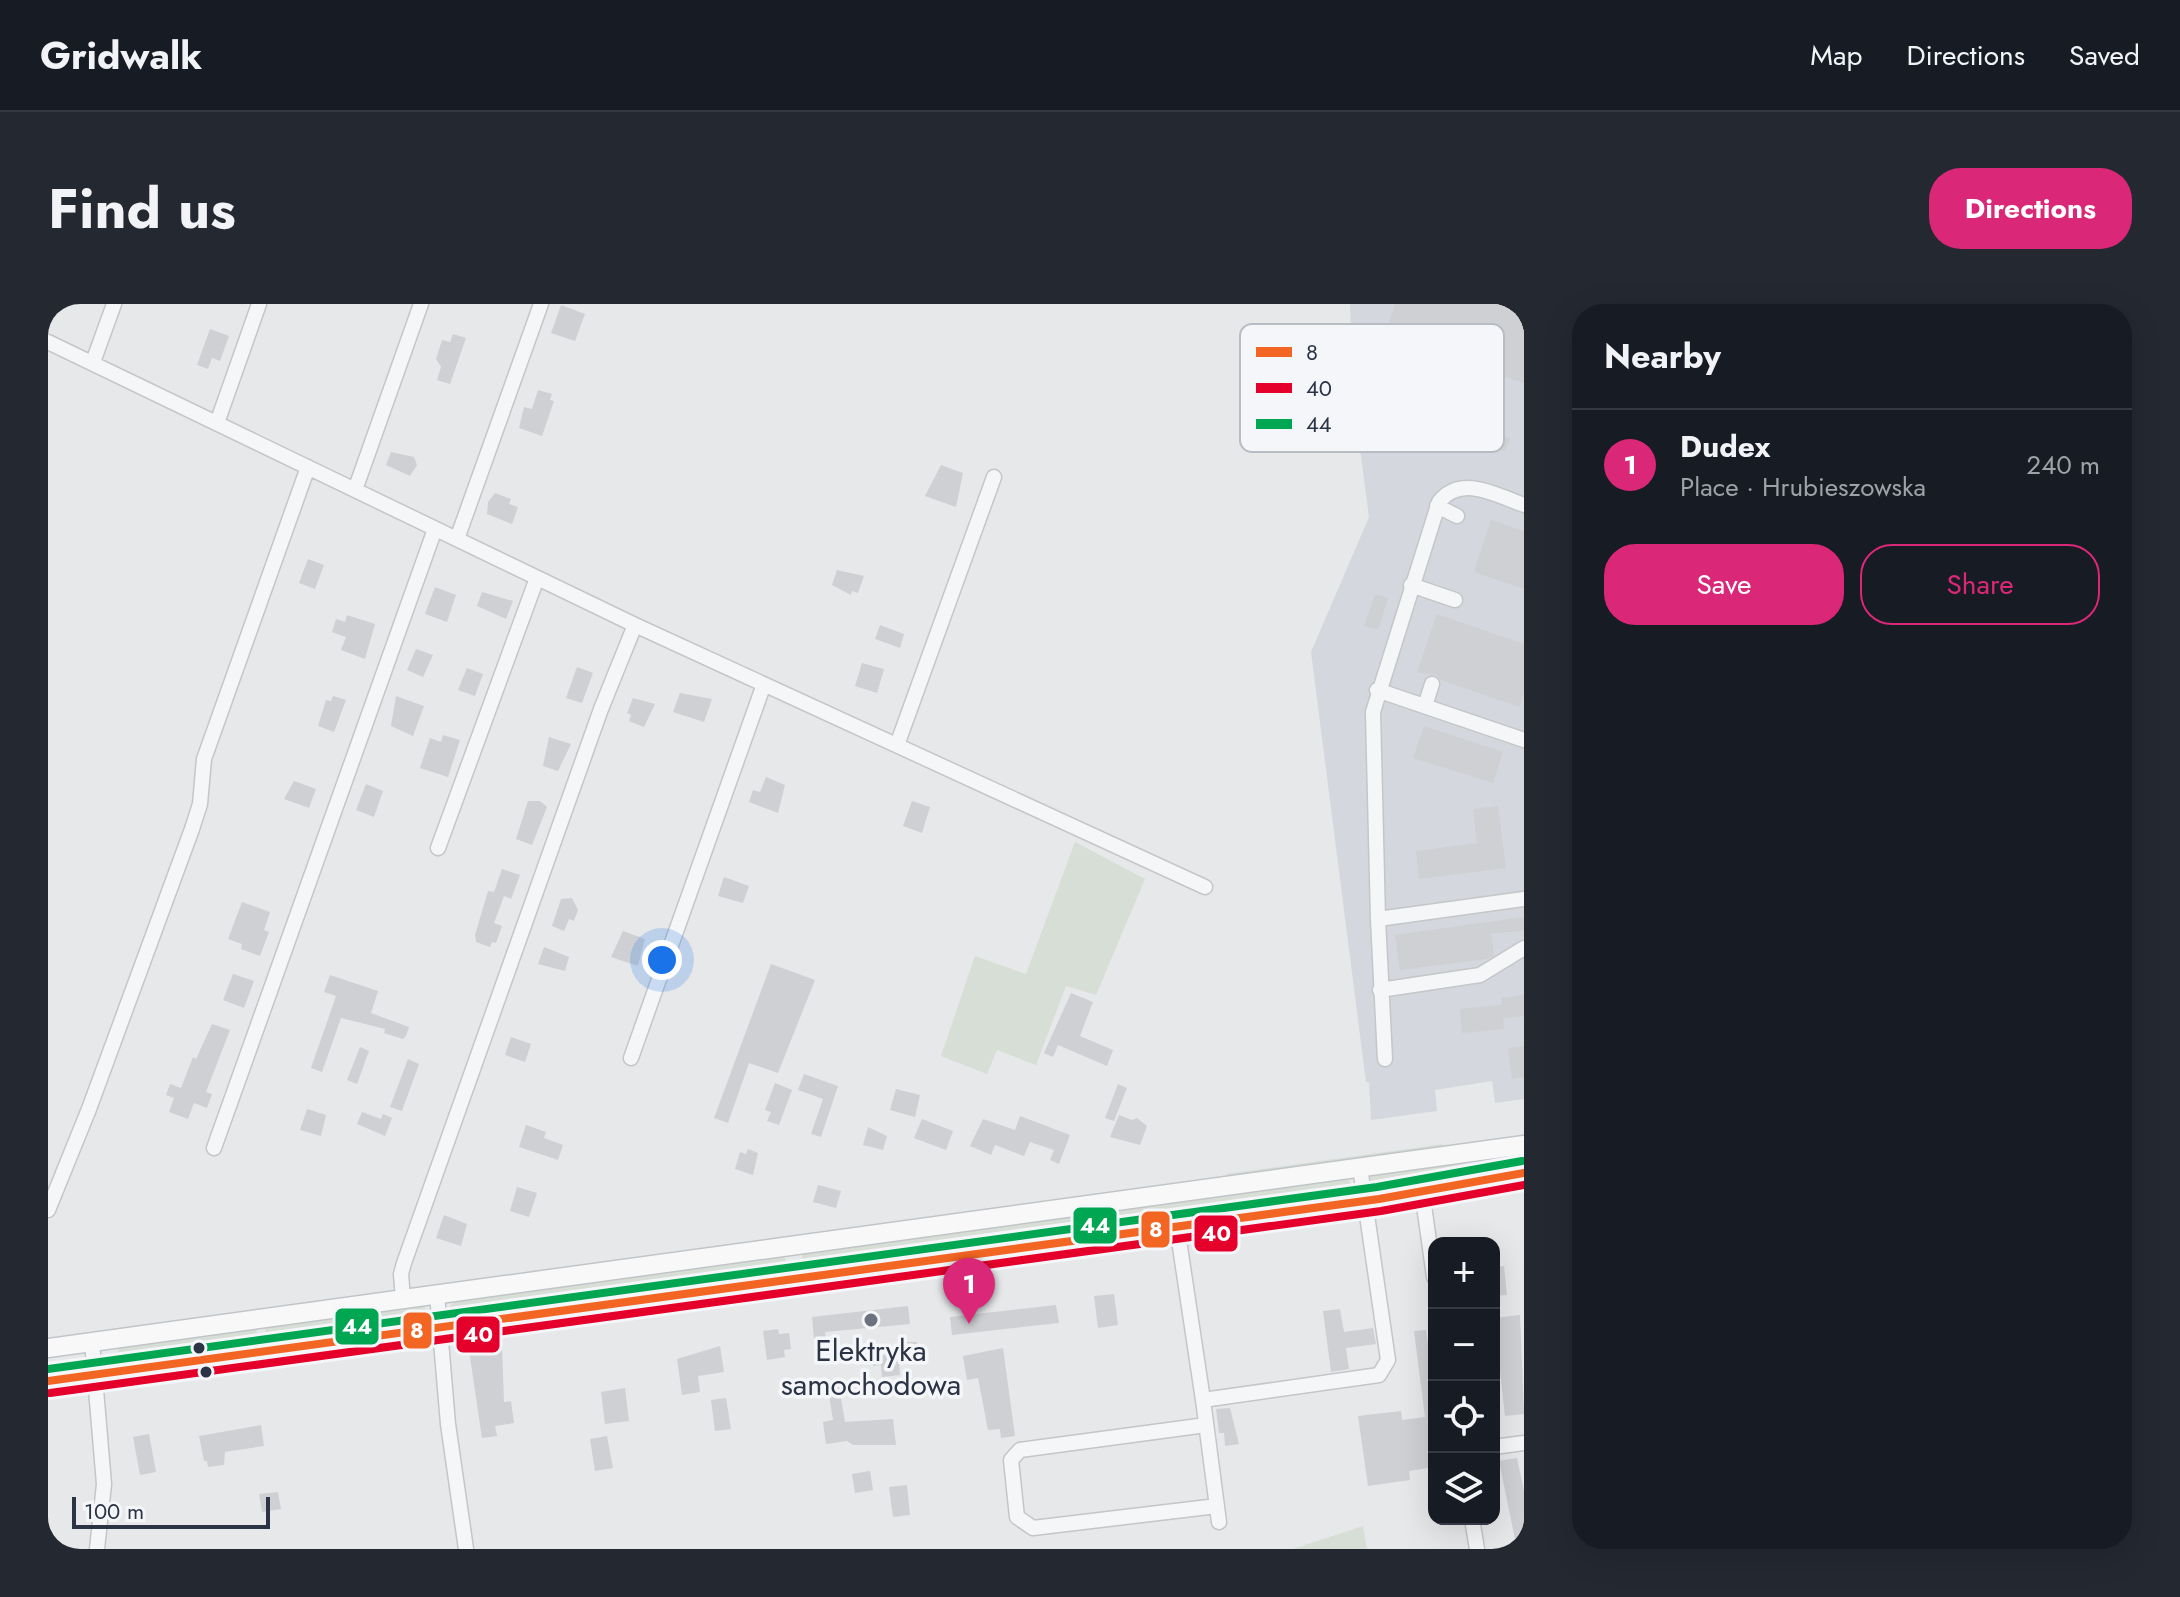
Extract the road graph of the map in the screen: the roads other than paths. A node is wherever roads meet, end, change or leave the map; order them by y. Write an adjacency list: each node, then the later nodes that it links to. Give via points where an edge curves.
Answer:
1 (114, 304): 6 (street)
2 (259, 304): 7 (street)
3 (421, 304): 10 (street)
4 (541, 304): 15 (street)
5 (48, 342): 6 (street)
6 (93, 362): 7 (street)
7 (217, 423): 8 (street)
8 (308, 467): 10 (street); 40 (street, via 204,759 192,829)
9 (994, 477): 25 (street)
10 (355, 490): 14 (street)
11 (1524, 505): 12 (street, via 1462,487 1451,490)
12 (1437, 506): 13 (street); 17 (street)
13 (1457, 516)
14 (435, 529): 15 (street); 35 (street)
15 (457, 539): 16 (street)
16 (537, 578): 19 (street); 26 (street)
17 (1411, 585): 18 (street); 22 (street)
18 (1455, 600)
19 (635, 625): 20 (street); 46 (street, via 404,1263)
20 (764, 684): 25 (street); 32 (street)
21 (1432, 684): 23 (street)
22 (1377, 690): 23 (street); 29 (street, via 1373,712)
23 (1425, 706): 24 (street)
24 (1524, 740)
25 (897, 745): 27 (street)
26 (438, 848)
27 (1205, 887)
28 (1524, 899): 29 (street)
29 (1378, 919): 31 (street)
30 (1524, 948): 31 (street, via 1480,975)
31 (1380, 990): 33 (street)
32 (631, 1058)
33 (1385, 1059)
34 (1524, 1145): 36 (main road)
35 (214, 1148)
36 (1360, 1167): 39 (street); 43 (main road)
37 (1524, 1173): 38 (main road)
38 (1422, 1191): 39 (main road); 42 (street)
39 (1365, 1201): 41 (main road); 52 (street, via 1388,1360 1379,1375)
40 (48, 1210)
41 (1177, 1227): 44 (main road); 52 (street)
42 (1428, 1237)
43 (791, 1245): 44 (main road); 45 (main road)
44 (796, 1280): 47 (main road)
45 (437, 1294): 46 (main road); 47 (street)
46 (403, 1299): 48 (main road)
47 (441, 1328): 50 (main road); 60 (street)
48 (85, 1343): 49 (main road); 50 (street)
49 (48, 1348)
50 (89, 1376): 51 (main road); 59 (street, via 104,1484)
51 (48, 1381)
52 (1203, 1400): 53 (street)
53 (1206, 1425): 56 (street); 56 (street, via 1020,1450 1011,1460 1017,1517 1033,1528)
54 (1524, 1443): 55 (street)
55 (1500, 1446)
56 (1217, 1506): 57 (street)
57 (1219, 1522)
58 (1473, 1525): 61 (street)
59 (97, 1549)
60 (466, 1549)
61 (1477, 1549)

